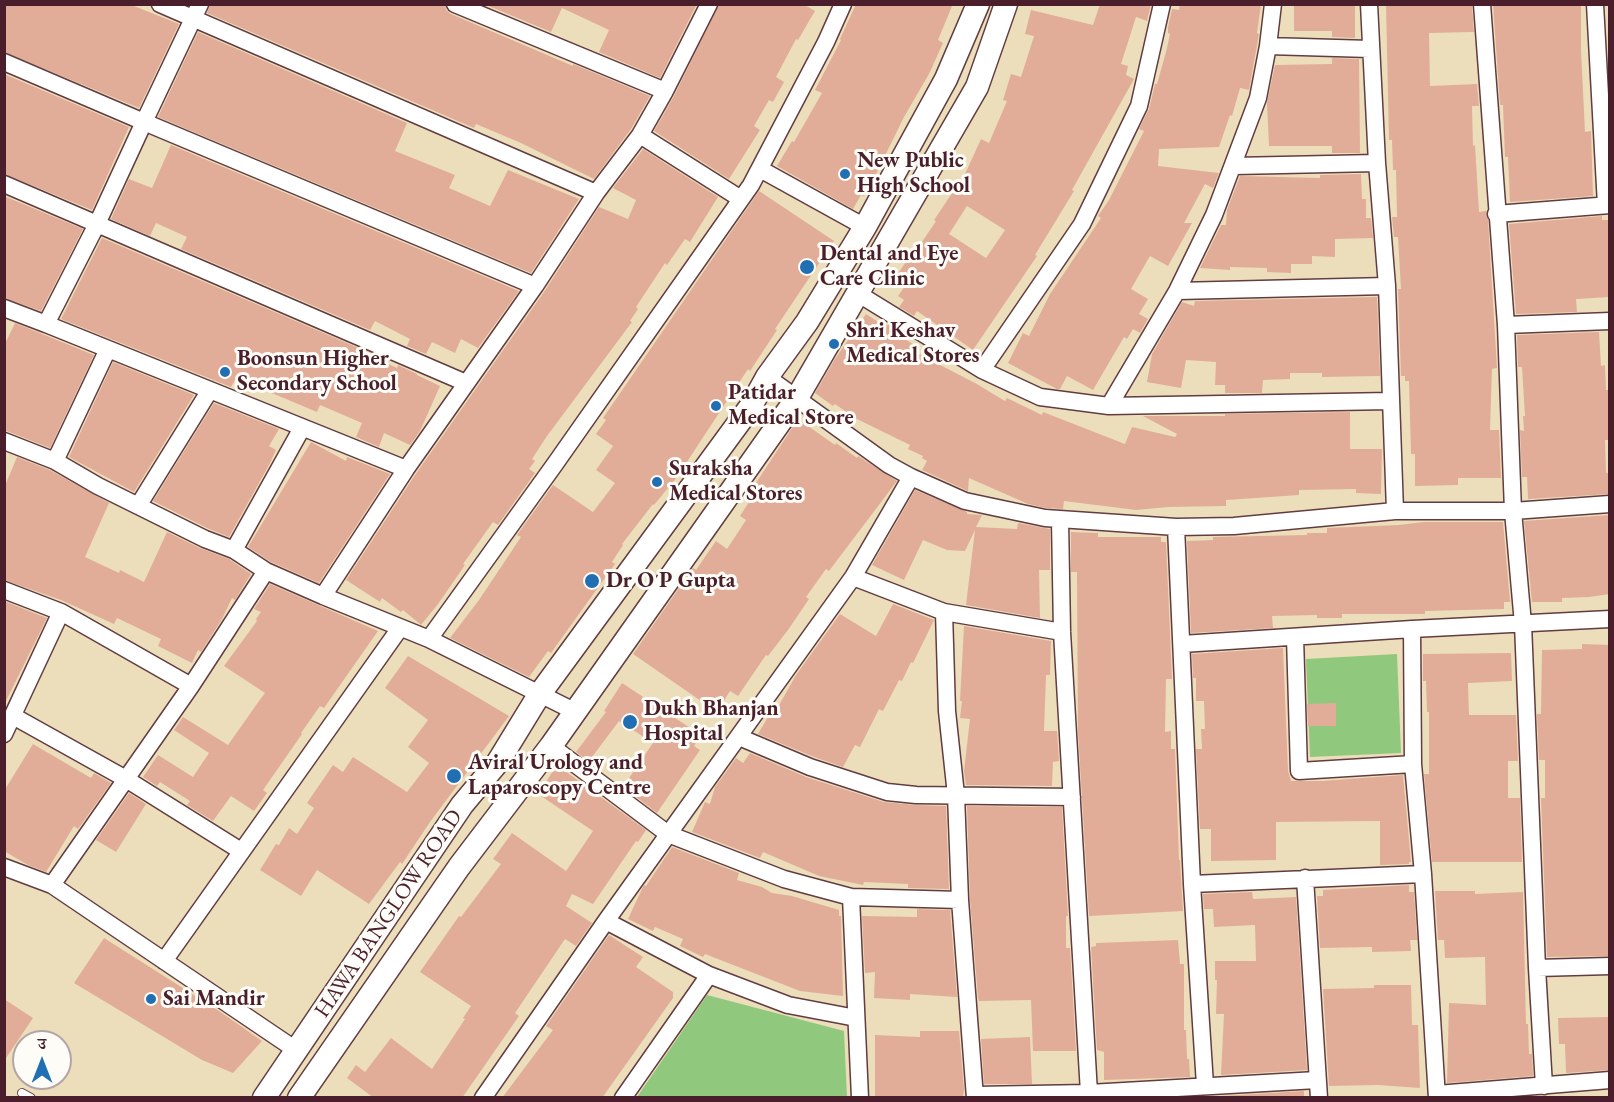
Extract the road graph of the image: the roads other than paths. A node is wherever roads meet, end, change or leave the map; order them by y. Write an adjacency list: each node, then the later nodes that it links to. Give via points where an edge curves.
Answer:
1 (160, 4): 12 (street)
2 (455, 4): 16 (street)
3 (709, 4): 16 (street)
4 (843, 4): 21 (street)
5 (978, 4): 28 (street, HAWA BANGLOW ROAD, via 946,79)
6 (1006, 4): 32 (street, HAWA BANGLOW ROAD, via 977,87)
7 (1162, 4): 38 (street, via 1139,106 1082,224)
8 (1273, 4): 13 (street)
9 (1369, 4): 14 (street)
10 (1482, 4): 26 (street)
11 (1595, 4): 25 (street)
12 (196, 12): 17 (street); 23 (street)
13 (1268, 46): 14 (street); 20 (street, via 1258,98)
14 (1370, 49): 19 (street)
15 (4, 62): 17 (street)
16 (665, 91): 18 (street)
17 (144, 122): 27 (street); 29 (street)
18 (640, 135): 23 (street); 24 (street)
19 (1377, 163): 20 (street); 30 (street)
20 (1234, 166): 31 (street)
21 (760, 169): 24 (street); 28 (street)
22 (4, 184): 27 (street)
23 (596, 193): 29 (street)
24 (741, 199): 69 (street)
25 (1608, 205): 26 (street)
26 (1496, 214): 36 (street)
27 (97, 224): 35 (street); 40 (street)
28 (865, 227): 39 (street, HAWA BANGLOW ROAD, via 807,322)
29 (535, 286): 40 (street)
30 (1387, 286): 31 (street); 43 (street)
31 (1177, 291): 44 (street)
32 (857, 293): 38 (street); 42 (street, HAWA BANGLOW ROAD)
33 (5, 309): 35 (street)
34 (1610, 321): 36 (street)
35 (46, 324): 37 (street)
36 (1506, 325): 53 (street)
37 (108, 349): 41 (street); 47 (street)
38 (982, 370): 44 (street, via 1040,397)
39 (767, 376): 42 (street); 72 (street, HAWA BANGLOW ROAD, via 751,406)
40 (466, 383): 48 (street)
41 (210, 390): 45 (street); 51 (street)
42 (797, 398): 49 (street); 73 (street, HAWA BANGLOW ROAD)
43 (1390, 401): 44 (street); 52 (street)
44 (1108, 406)
45 (302, 428): 48 (street); 56 (street)
46 (4, 441): 47 (street)
47 (55, 461): 51 (street)
48 (406, 469): 60 (street)
49 (911, 477): 54 (street, via 965,501); 58 (street)
50 (1610, 504): 53 (street)
51 (138, 506): 56 (street)
52 (1395, 511): 53 (street); 55 (street, via 1234,526)
53 (1513, 511): 64 (street)
54 (1060, 520): 55 (street); 67 (street)
55 (1176, 527): 70 (street)
56 (234, 550): 57 (street)
57 (266, 571): 60 (street); 71 (street)
58 (853, 577): 62 (street); 76 (street)
59 (4, 590): 61 (street)
60 (323, 596): 65 (street)
61 (61, 612): 71 (street); 74 (street)
62 (944, 612): 67 (street); 80 (street, via 947,711)
63 (1610, 619): 64 (street)
64 (1523, 624): 66 (street); 94 (street)
65 (400, 628): 69 (street); 83 (street)
66 (1412, 629): 68 (street); 78 (street)
67 (1062, 632): 81 (street)
68 (1295, 637): 70 (street); 78 (street, via 1299,771)
69 (429, 639): 72 (street)
70 (1182, 644): 87 (street)
71 (190, 686): 79 (street)
72 (539, 695): 73 (street); 97 (street, HAWA BANGLOW ROAD, via 498,762 462,805)
73 (574, 711): 77 (street, HAWA BANGLOW ROAD)
74 (13, 716): 75 (street); 79 (street)
75 (4, 734)
76 (739, 737): 80 (street, via 810,767 887,792); 82 (street)
77 (551, 746): 82 (street); 108 (street, HAWA BANGLOW ROAD, via 459,867)
78 (1413, 764): 85 (street)
79 (126, 779): 83 (street); 88 (street)
80 (956, 795): 81 (street); 90 (street)
81 (1072, 797): 103 (street)
82 (668, 834): 89 (street, via 783,879); 91 (street)
83 (241, 851): 92 (street)
84 (4, 867): 88 (street)
85 (1423, 874): 86 (street); 105 (street)
86 (1305, 878): 87 (street); 98 (street)
87 (1192, 884): 100 (street)
88 (52, 885): 92 (street)
89 (851, 897): 90 (street); 96 (street)
90 (960, 900): 104 (street)
91 (606, 921): 95 (street); 109 (street)
92 (164, 961): 97 (street)
93 (1610, 966): 94 (street)
94 (1537, 968): 101 (street)
95 (710, 975): 96 (street, via 788,1005); 110 (street)
96 (856, 1018): 111 (street)
97 (296, 1050): 107 (street, HAWA BANGLOW ROAD)
98 (1317, 1080): 100 (street); 112 (street)
99 (1610, 1080): 101 (street)
100 (1205, 1086): 103 (street)
101 (1544, 1086): 105 (street)
102 (22, 1093): 106 (lane)
103 (1089, 1093): 104 (street)
104 (975, 1096)
105 (1437, 1096)
106 (31, 1098)
107 (264, 1098)
108 (299, 1098)
109 (483, 1098)
110 (623, 1098)
111 (860, 1098)
112 (1318, 1098)

